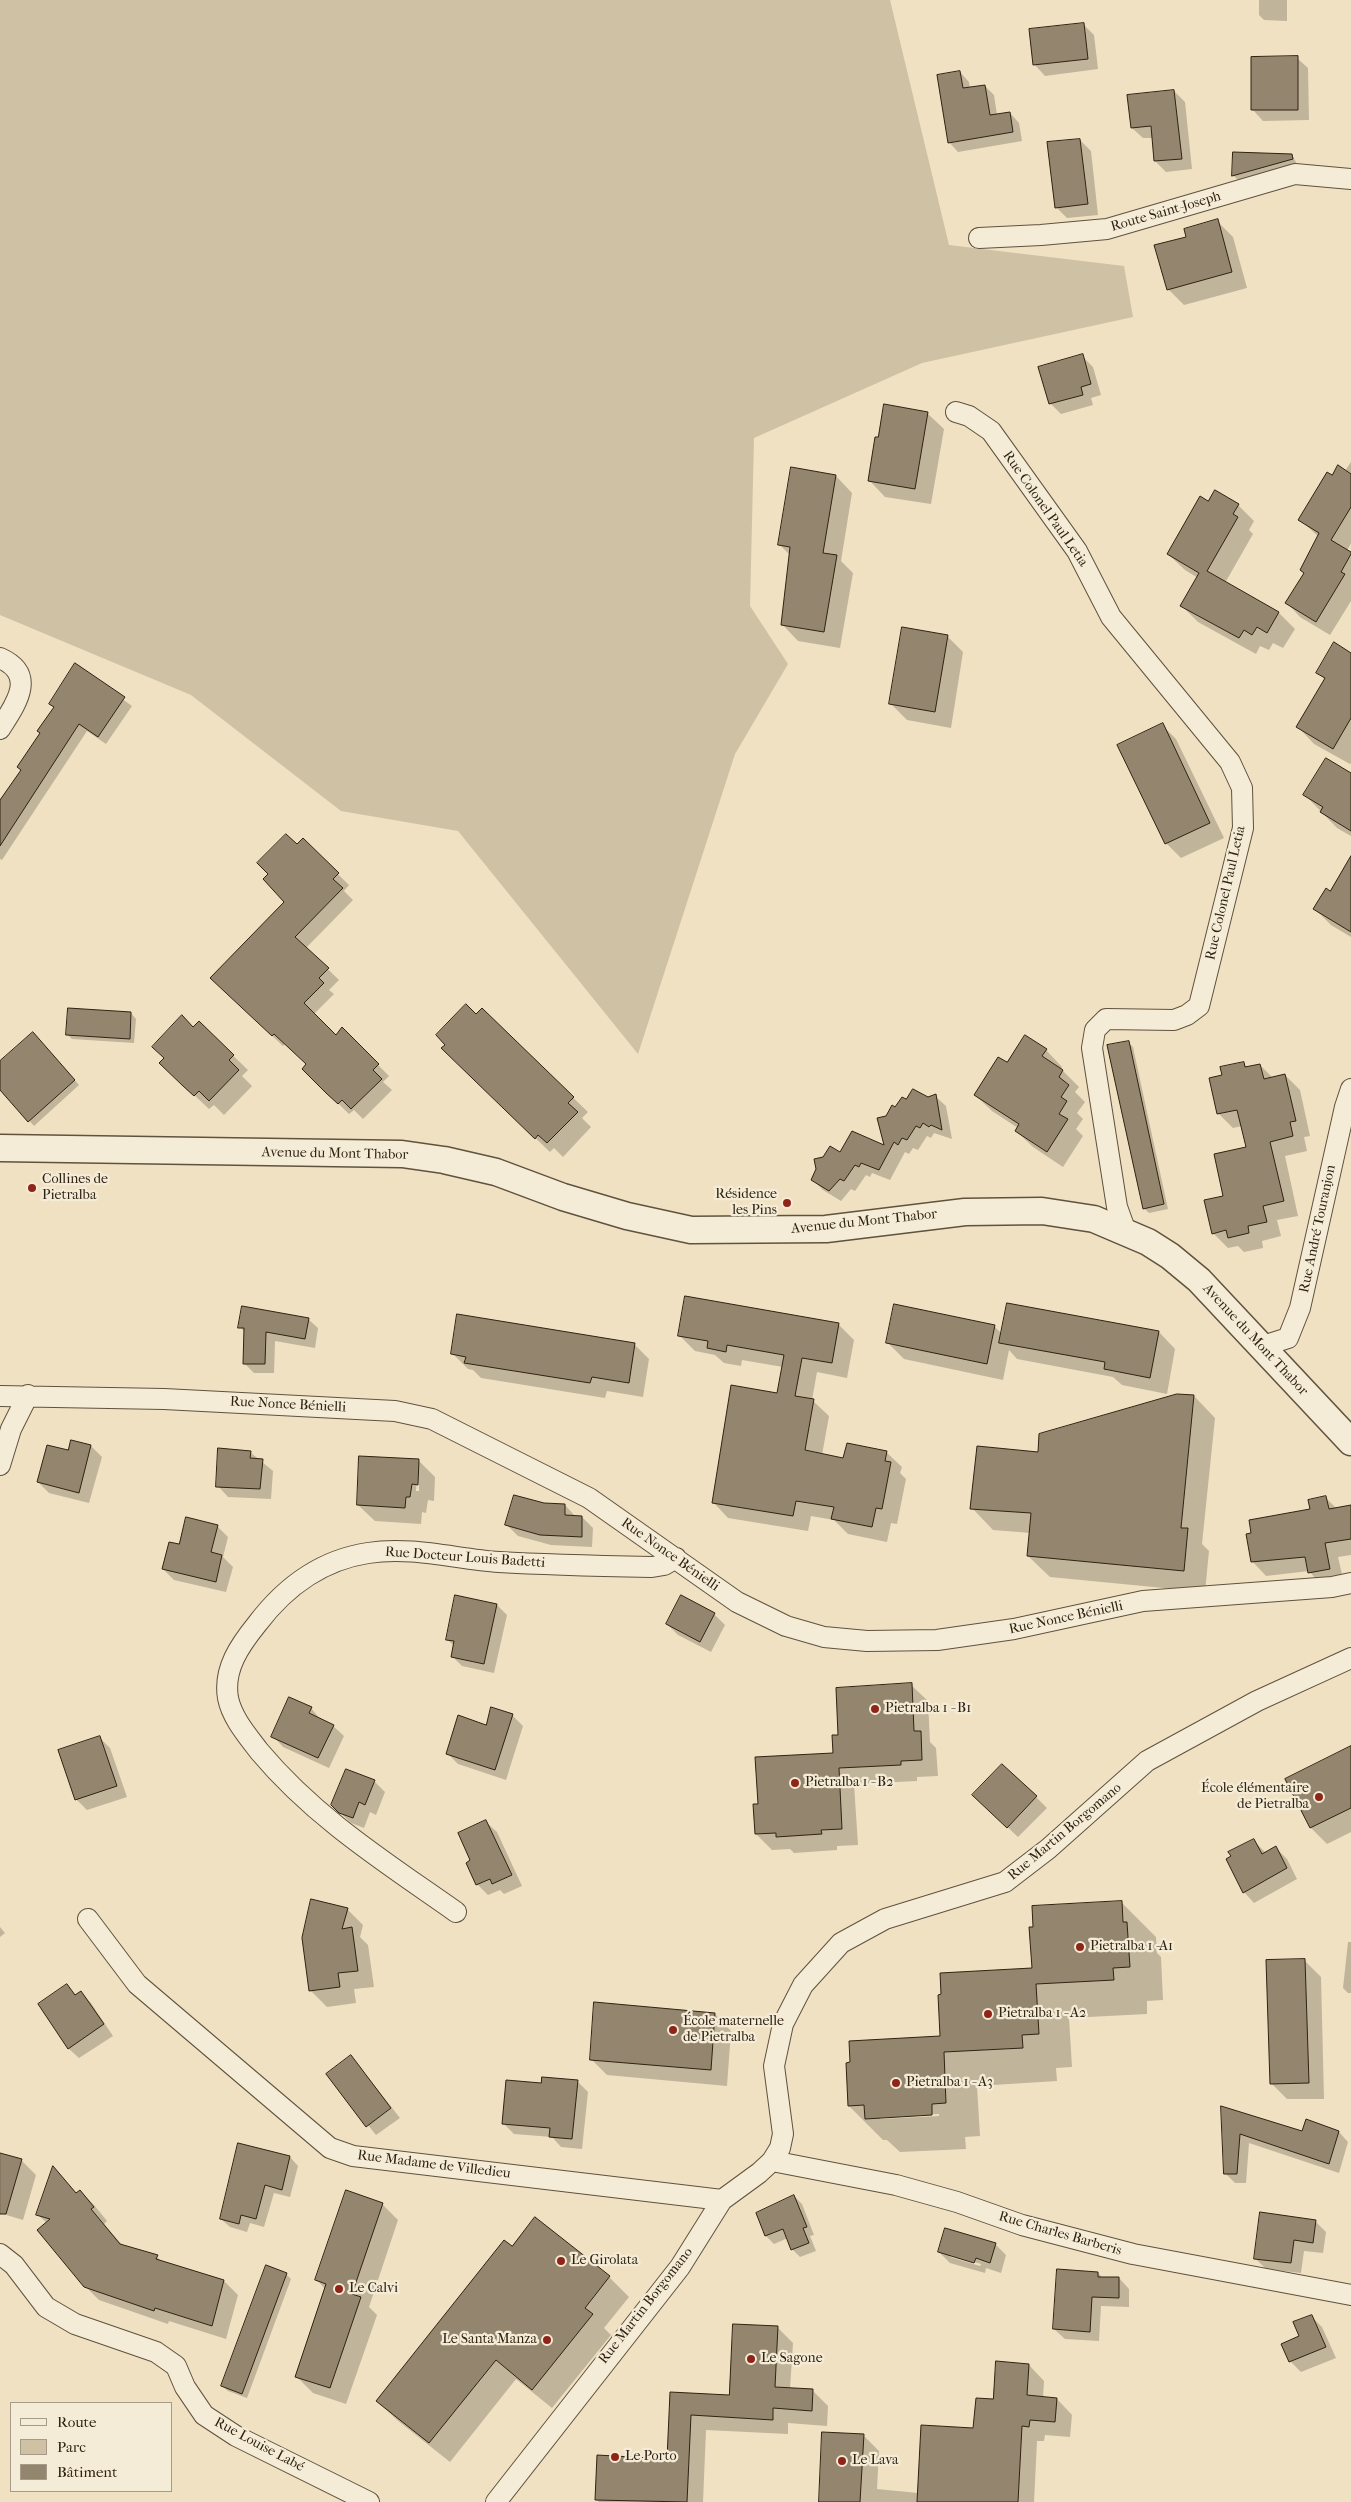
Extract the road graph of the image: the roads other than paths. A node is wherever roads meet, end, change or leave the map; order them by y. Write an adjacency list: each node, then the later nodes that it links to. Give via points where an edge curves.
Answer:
1 (1351, 180): 2 (street, Route Saint-Joseph, via 1295,174 1107,229)
2 (979, 238)
3 (956, 412): 8 (street, Rue Colonel Paul Letia, via 969,416 991,432 1077,551 1112,618 1230,762 1242,788 1243,828 1199,1006 1174,1020 1106,1019 1095,1030 1092,1048 1117,1207)
4 (0, 658): 5 (street, via 10,662 17,671 22,688 18,702)
5 (0, 729)
6 (1351, 1089): 9 (street, Rue André Touranjon, via 1300,1308 1288,1338)
7 (0, 1148): 8 (street, Avenue du Mont Thabor, via 402,1154 496,1172 563,1198 691,1230 790,1231 965,1212 1042,1211 1094,1219)
8 (1126, 1232): 9 (street, Avenue du Mont Thabor, via 1170,1256 1199,1280)
9 (1260, 1347): 12 (street, Avenue du Mont Thabor)
10 (28, 1395): 11 (street, Rue Nonce Bénielli); 13 (street, via 11,1428); 14 (street, Rue Nonce Bénielli, via 395,1411 432,1419 589,1498)
11 (0, 1396)
12 (1351, 1442)
13 (0, 1465)
14 (676, 1558): 15 (street, Rue Nonce Bénielli, via 737,1602 786,1626 824,1637 867,1641 937,1640 1014,1629 1143,1601); 17 (street, Rue Docteur Louis Badetti, via 652,1568 498,1562 420,1552 371,1552 341,1557 311,1572 287,1591 236,1650 228,1677 228,1698 240,1728 279,1774 332,1824)
15 (1351, 1583)
16 (1351, 1658): 19 (street, Rue Martin Borgomano, via 1257,1701 1148,1761 1048,1849 1005,1882 884,1919 840,1943 803,1986 784,2024 774,2066 783,2134 780,2148)
17 (456, 1912)
18 (88, 1919): 20 (street, Rue Madame de Villedieu, via 137,1984 330,2148 352,2156)
19 (772, 2160): 20 (street, Rue Martin Borgomano); 22 (street, Rue Charles Barberis, via 896,2185 1133,2254)
20 (722, 2200): 24 (street, Rue Martin Borgomano, via 680,2267)
21 (0, 2254): 23 (street, Rue Louise Labé, via 14,2265 46,2307 75,2324 156,2352 176,2366 204,2416 236,2436)
22 (1351, 2295)
23 (369, 2502)
24 (496, 2502)

